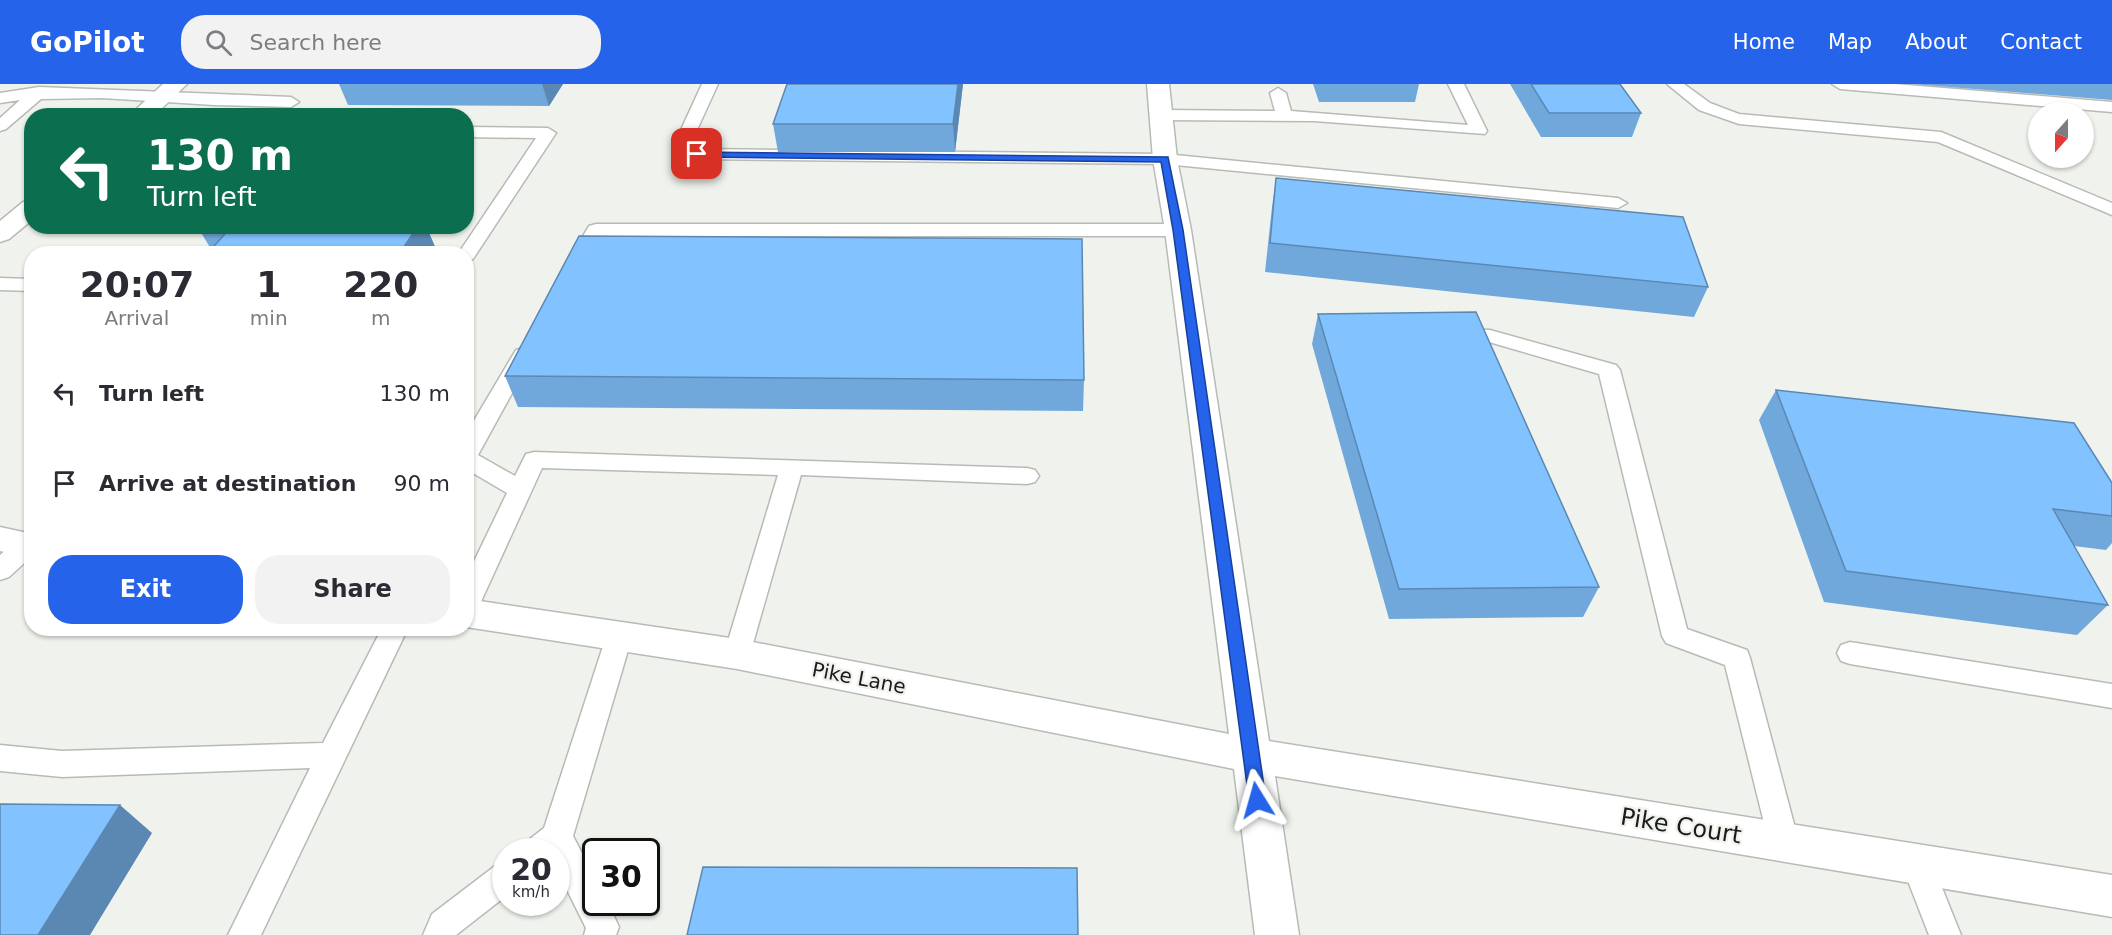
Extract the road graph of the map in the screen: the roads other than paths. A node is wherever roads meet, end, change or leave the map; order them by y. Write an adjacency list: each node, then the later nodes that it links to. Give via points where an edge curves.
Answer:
1 (710, 84): 17 (lane, via 682,145 697,154)
2 (1158, 84): 13 (street)
3 (1456, 84): 14 (lane, via 1479,131)
4 (1675, 84): 19 (lane, via 1710,112 1739,119 1941,137)
5 (1840, 84): 11 (lane)
6 (32, 88): 7 (lane); 9 (lane); 15 (lane)
7 (170, 89): 10 (lane, via 203,100); 12 (street)
8 (1278, 93): 14 (lane)
9 (0, 98)
10 (291, 102)
11 (2112, 107)
12 (149, 108)
13 (1162, 115): 14 (lane); 17 (street)
14 (1285, 116)
15 (0, 126)
16 (474, 132): 23 (lane, via 548,133)
17 (1165, 159): 18 (lane); 21 (street)
18 (1618, 203)
19 (2112, 210)
20 (24, 214): 22 (street)
21 (1178, 230): 24 (lane, via 596,230); 43 (street)
22 (0, 234)
23 (472, 246)
24 (566, 281)
25 (0, 284): 26 (lane)
26 (24, 285)
27 (1434, 334): 47 (lane, via 1490,336 1609,370 1675,636 1737,658)
28 (531, 342): 29 (lane)
29 (474, 442)
30 (474, 461): 33 (lane)
31 (792, 467): 32 (lane); 33 (lane, via 534,460); 40 (lane)
32 (1028, 476)
33 (520, 490): 36 (lane)
34 (19, 544): 35 (lane)
35 (0, 570)
36 (474, 589)
37 (474, 614): 39 (street, Pike Lane)
38 (391, 636): 44 (lane)
39 (619, 637): 40 (street, Pike Lane); 46 (lane)
40 (737, 654): 43 (street, Pike Lane)
41 (1850, 654): 42 (lane)
42 (2112, 696)
43 (1250, 754): 47 (street, Pike Court); 55 (street)
44 (331, 755): 45 (lane, via 62,764); 52 (lane)
45 (0, 758)
46 (549, 838)
47 (1784, 843): 48 (street, Pike Court)
48 (1917, 863): 51 (street, Pike Court); 56 (lane)
49 (570, 878): 54 (lane, via 603,927)
50 (492, 887): 53 (lane, via 443,925)
51 (2112, 896)
52 (244, 935)
53 (439, 935)
54 (600, 935)
55 (1277, 935)
56 (1945, 935)

